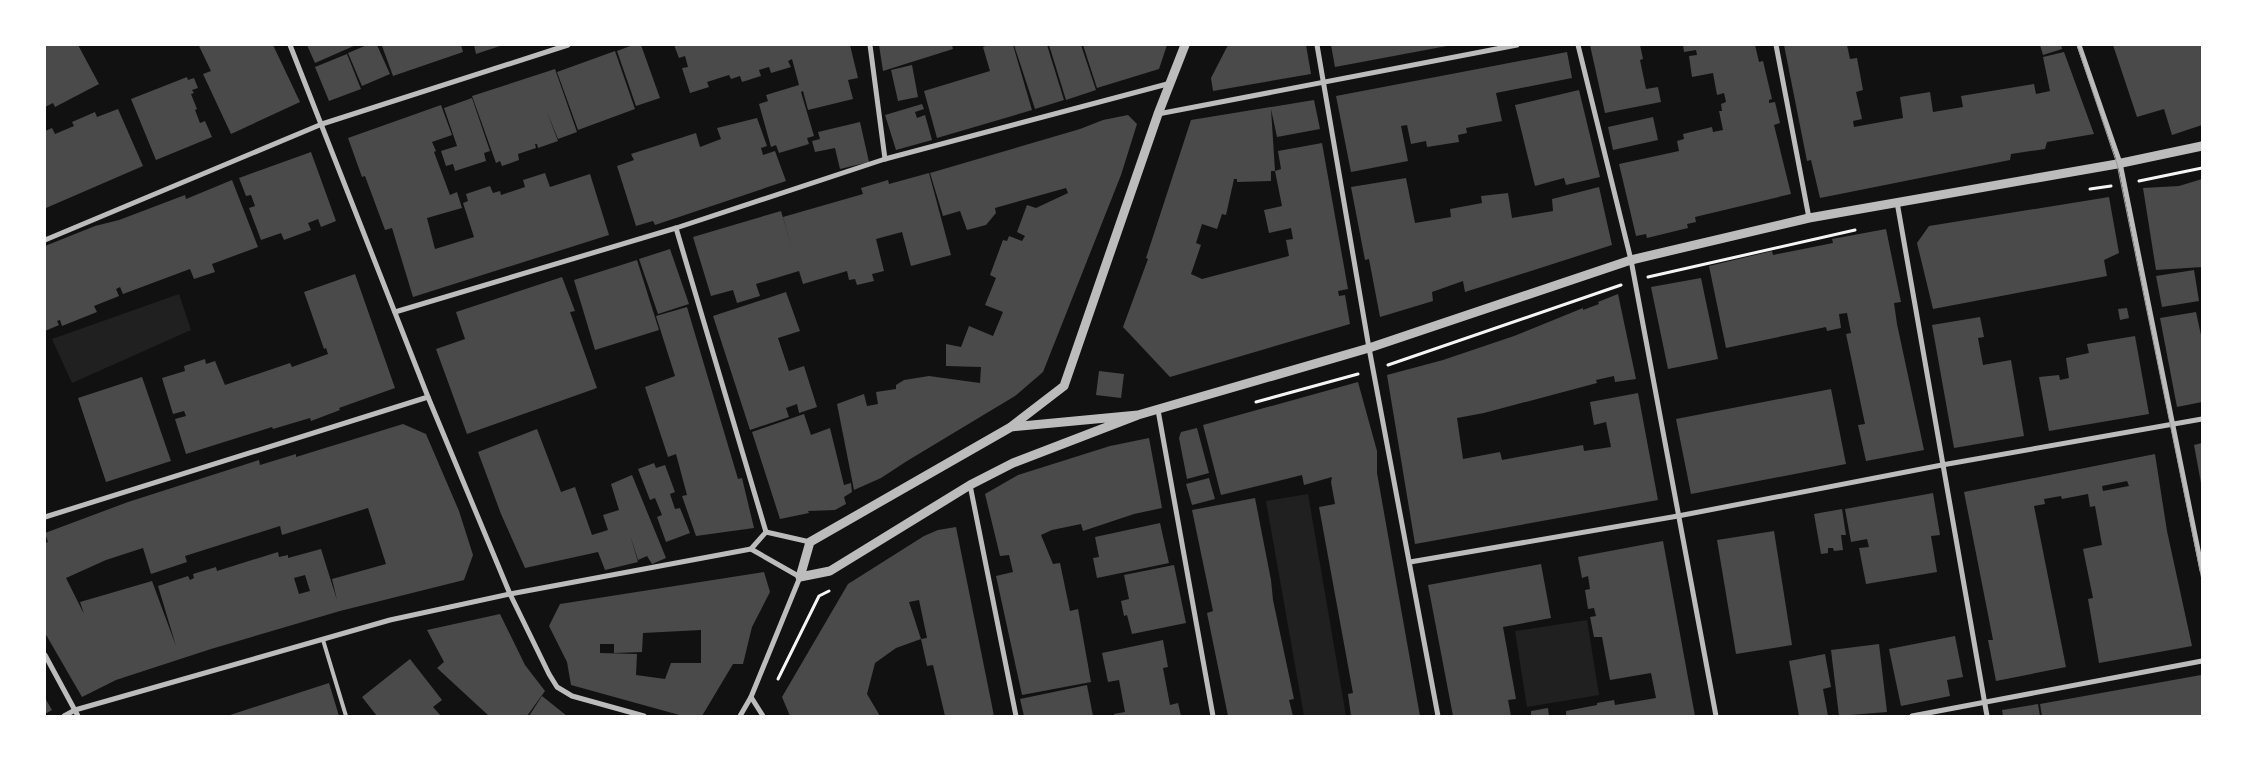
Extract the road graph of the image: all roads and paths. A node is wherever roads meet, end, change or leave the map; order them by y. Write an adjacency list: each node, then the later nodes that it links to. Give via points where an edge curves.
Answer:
1 (290, 45): 13 (street)
2 (568, 45): 13 (street)
3 (870, 45): 15 (street)
4 (1185, 45): 10 (street)
5 (1317, 45): 11 (street)
6 (1516, 45): 11 (street)
7 (1578, 45): 25 (street)
8 (1776, 45): 21 (street)
9 (2079, 45): 16 (street)
10 (1171, 82): 12 (street); 15 (street)
11 (1325, 82): 12 (street); 28 (street)
12 (1158, 114): 36 (street, via 1064,386)
13 (322, 124): 24 (street); 27 (street)
14 (2202, 146): 16 (street)
15 (885, 159): 22 (street)
16 (2120, 163): 18 (street); 20 (street)
17 (2202, 168): 18 (path)
18 (2125, 184): 19 (path); 35 (street)
19 (2083, 190)
20 (1897, 201): 21 (street); 37 (street)
21 (1809, 218): 25 (street)
22 (676, 228): 27 (street); 41 (street)
23 (1862, 228): 26 (path)
24 (45, 240)
25 (1631, 260): 26 (street); 28 (street)
26 (1635, 280): 29 (path); 39 (street)
27 (395, 312): 30 (street)
28 (1369, 348): 29 (street); 32 (street)
29 (1373, 370): 31 (path); 44 (street)
30 (428, 397): 40 (street); 48 (street)
31 (1248, 404)
32 (1158, 410): 33 (street); 62 (street)
33 (1138, 415): 36 (street); 38 (street, via 1013,462)
34 (2202, 419): 35 (street)
35 (2172, 425): 37 (street); 45 (street)
36 (1011, 427): 42 (street)
37 (1942, 465): 39 (street); 53 (street)
38 (970, 485): 46 (street, via 830,571); 61 (street)
39 (1678, 516): 44 (street); 64 (street)
40 (45, 518)
41 (766, 532): 42 (street); 43 (street)
42 (810, 542): 46 (street)
43 (751, 549): 46 (street); 48 (street)
44 (1410, 562): 63 (street)
45 (2202, 570)
46 (800, 577): 52 (street)
47 (833, 588): 55 (path, via 820,596)
48 (510, 594): 49 (street, via 390,620); 59 (street, via 557,687 572,696)
49 (324, 640): 54 (street); 58 (lane)
50 (45, 655): 54 (street)
51 (2202, 661): 53 (street)
52 (751, 697): 55 (street); 60 (street)
53 (1985, 704): 65 (street); 66 (street)
54 (75, 710): 56 (street); 57 (street)
55 (762, 714)
56 (64, 716)
57 (78, 716)
58 (346, 716)
59 (644, 716)
60 (740, 716)
61 (1016, 716)
62 (1212, 716)
63 (1438, 716)
64 (1716, 716)
65 (1912, 716)
66 (1987, 716)

